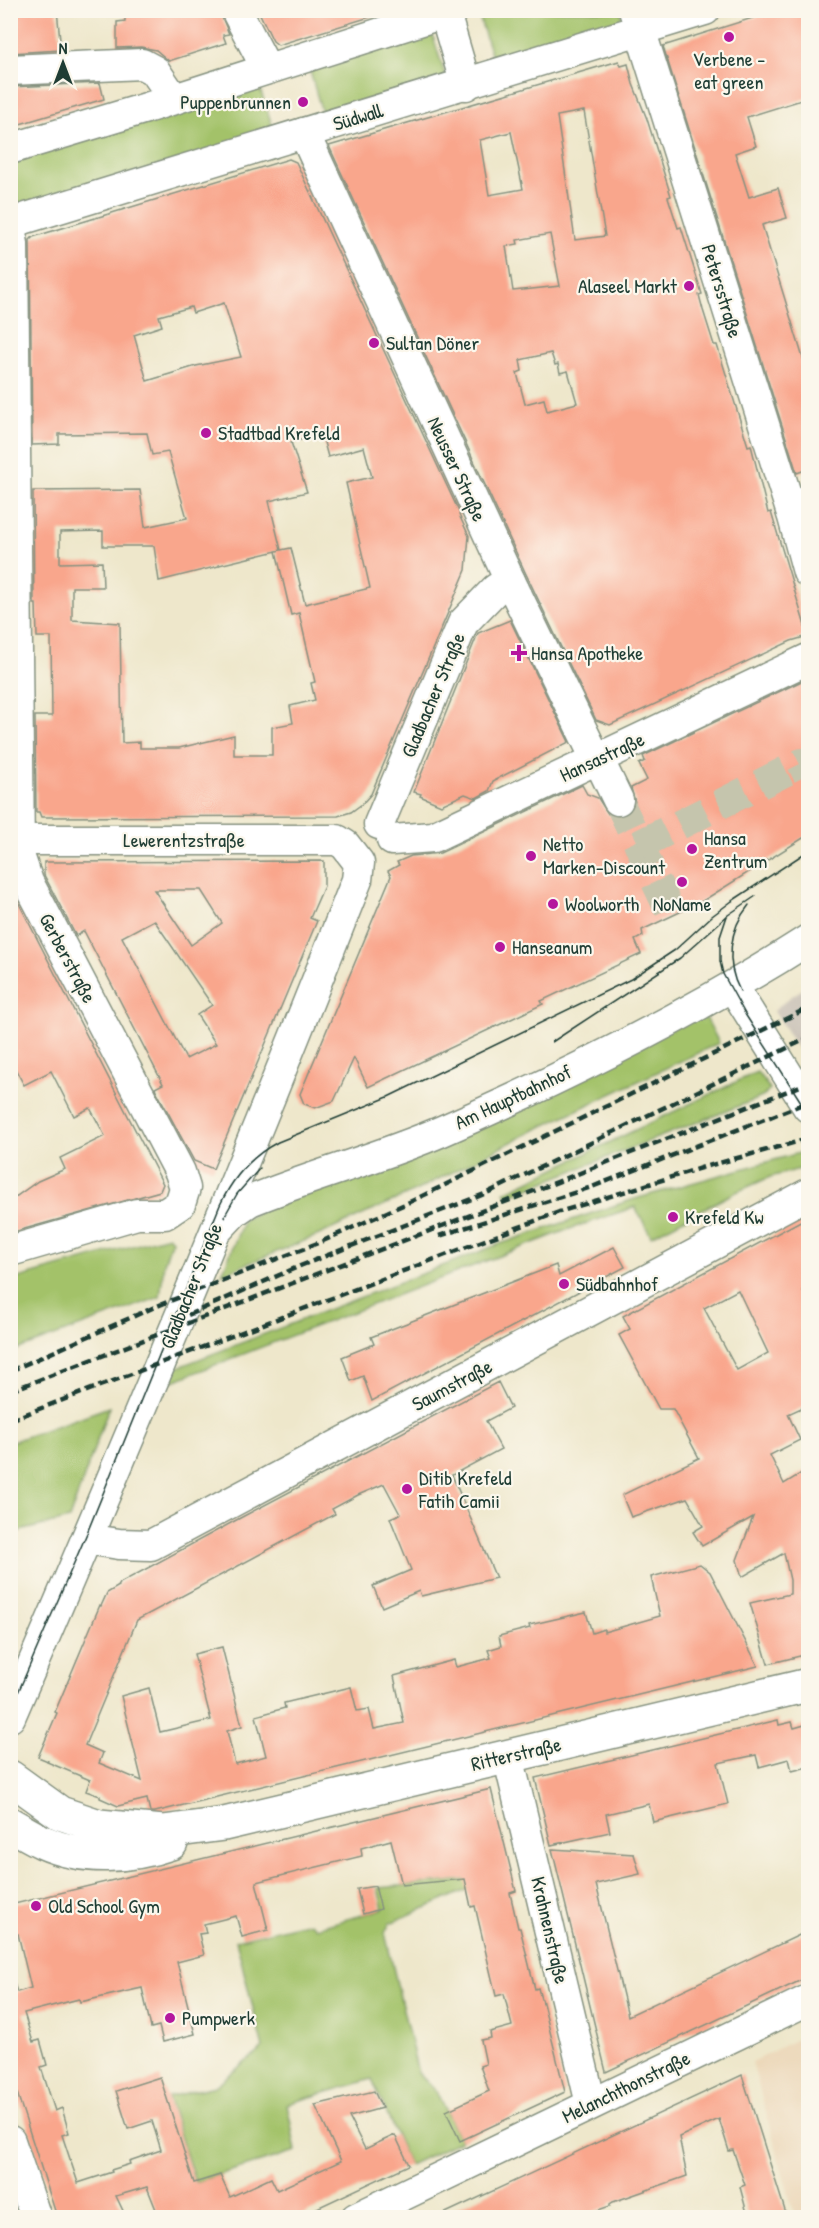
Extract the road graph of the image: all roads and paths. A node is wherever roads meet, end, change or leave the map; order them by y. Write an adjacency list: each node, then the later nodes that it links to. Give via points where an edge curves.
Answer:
1 (236, 10): 5 (street)
2 (705, 10): 4 (street, Südwall)
3 (447, 11): 5 (street); 7 (street)
4 (637, 21): 7 (street, Südwall); 13 (street, Petersstraße)
5 (267, 69): 8 (street)
6 (10, 70): 8 (street, via 142,64 163,80)
7 (466, 85): 9 (street, Südwall)
8 (174, 99): 10 (street)
9 (304, 133): 11 (street, Südwall); 14 (street, Neusser Straße)
10 (10, 149)
11 (10, 223)
12 (10, 228): 19 (street, Gerberstraße)
13 (808, 572)
14 (510, 581): 16 (street, Neusser Straße); 18 (street, Gladbacher Straße, via 496,589 463,623)
15 (808, 659): 16 (street, Hansastraße)
16 (596, 759): 17 (street, Neusser Straße); 18 (street, Hansastraße, via 433,837)
17 (618, 800)
18 (385, 832)
19 (14, 840): 20 (street, Lewerentzstraße, via 336,840); 26 (street, Gerberstraße, via 28,882 180,1172 184,1188 180,1204 165,1214 137,1214)
20 (353, 853): 25 (street, Gladbacher Straße, via 359,863 357,880)
21 (808, 940): 22 (street, Am Hauptbahnhof)
22 (733, 987): 23 (street); 25 (street, Am Hauptbahnhof, via 607,1053 441,1132 250,1201)
23 (808, 1107)
24 (808, 1194): 27 (street, Saumstraße, via 151,1545)
25 (212, 1236): 27 (street, Gladbacher Straße)
26 (10, 1251)
27 (87, 1539): 29 (street, Gladbacher Straße)
28 (808, 1685): 30 (main road, Ritterstraße)
29 (10, 1717)
30 (508, 1756): 33 (main road, Ritterstraße); 37 (street, Krahnenstraße)
31 (10, 1777): 33 (main road, Ritterstraße, via 60,1813 99,1826 163,1833)
32 (10, 1824): 34 (main road, Ritterstraße)
33 (224, 1824): 34 (main road, Ritterstraße, via 160,1847 105,1856)
34 (44, 1842): 35 (main road)
35 (10, 1850)
36 (808, 2000): 37 (street, Melanchthonstraße)
37 (591, 2104): 40 (street, Melanchthonstraße)
38 (10, 2140): 39 (street)
39 (36, 2217)
40 (356, 2217)

